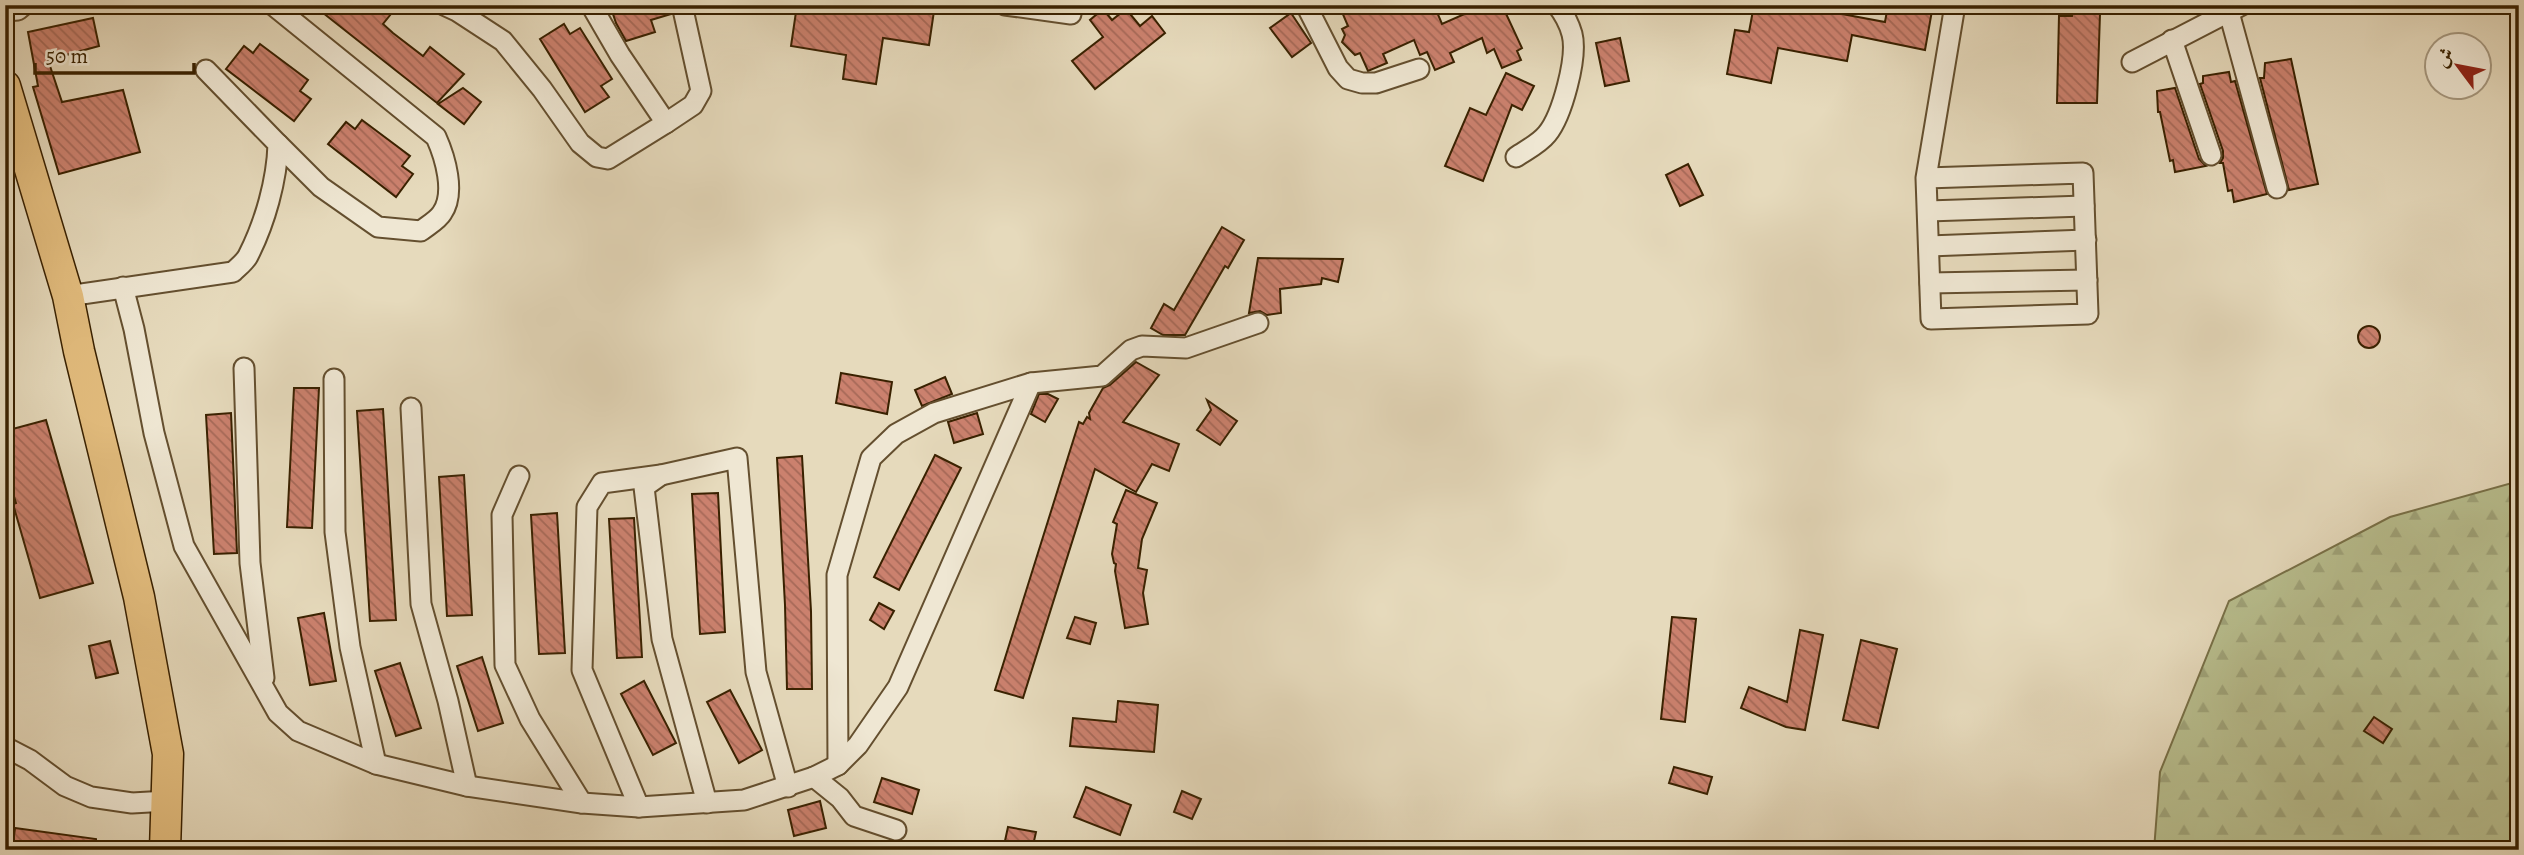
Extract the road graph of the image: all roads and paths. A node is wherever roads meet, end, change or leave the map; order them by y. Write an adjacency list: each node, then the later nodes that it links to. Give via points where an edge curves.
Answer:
1 (24, 5): 11 (street)
2 (273, 5): 19 (street, via 436,137 446,161 448,191 443,213 421,231 378,226 321,187)
3 (444, 5): 18 (street, via 503,41 580,143 597,157 608,159)
4 (591, 5): 18 (street)
5 (682, 5): 18 (street, via 701,91 693,105)
6 (1005, 5): 12 (street)
7 (1307, 5): 15 (street, via 1348,79 1376,83)
8 (1557, 5): 21 (street, via 1573,37 1563,100 1547,135)
9 (1955, 5): 22 (street)
10 (2233, 7): 13 (street); 23 (street)
11 (5, 11)
12 (1071, 13)
13 (2172, 40): 14 (street); 20 (street)
14 (2132, 62)
15 (1419, 69)
16 (206, 70): 19 (street)
17 (5, 86): 31 (main road)
18 (666, 123)
19 (278, 144): 30 (street, via 264,216 247,258 233,272)
20 (2211, 155)
21 (1516, 157)
22 (1926, 178): 24 (street, via 2083,173); 25 (street)
23 (2277, 188)
24 (2084, 206): 25 (street); 26 (street)
25 (1928, 211): 27 (street)
26 (2086, 240): 27 (street); 28 (street)
27 (1929, 246): 29 (street)
28 (2087, 280): 29 (street); 29 (street, via 2088,314 1930,320)
29 (1930, 283)
30 (123, 287): 31 (street); 39 (street, via 184,546)
31 (68, 296): 46 (main road, via 139,597 168,754)
32 (1258, 323): 35 (street, via 1186,348 1142,346 1101,376)
33 (244, 368): 39 (street, via 250,563)
34 (334, 379): 41 (street, via 335,532 350,647)
35 (1031, 383): 42 (street, via 898,687 858,745); 42 (street, via 934,413 896,434 871,458 837,575)
36 (411, 408): 44 (street, via 421,604)
37 (661, 475): 45 (street, via 737,457 756,672); 48 (street, via 644,487 662,639); 49 (street, via 601,483 587,507 582,670)
38 (519, 476): 47 (street, via 502,515 505,665 530,719)
39 (265, 686): 41 (street, via 278,713 298,731)
40 (5, 747): 46 (street, via 65,786 91,797 132,803)
41 (376, 764): 44 (street)
42 (838, 765): 43 (street)
43 (814, 777): 45 (street); 50 (street, via 854,816)
44 (467, 786): 47 (street)
45 (788, 787): 48 (street, via 744,800)
46 (167, 801): 51 (main road)
47 (582, 803): 49 (street)
48 (707, 803): 49 (street)
49 (639, 807)
50 (896, 830)
51 (165, 850)

